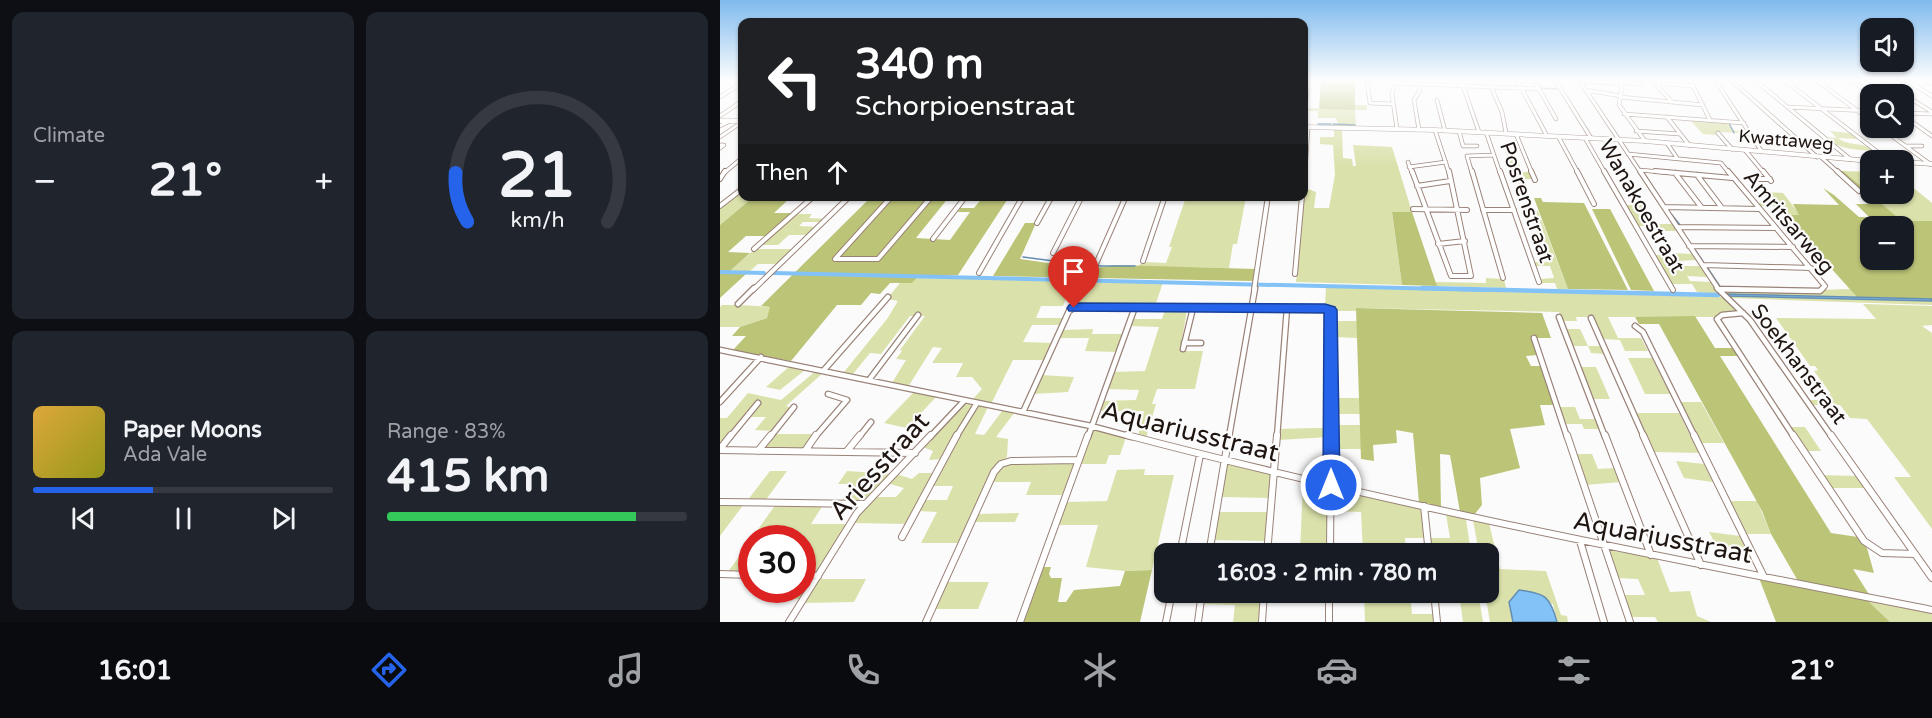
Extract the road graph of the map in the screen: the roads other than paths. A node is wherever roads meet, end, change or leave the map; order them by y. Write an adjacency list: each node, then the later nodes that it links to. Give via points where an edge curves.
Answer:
1 (1394, 109): 30 (street)
2 (1416, 109): 31 (street)
3 (1439, 109): 34 (street)
4 (1471, 109): 36 (street)
5 (1501, 109): 39 (street)
6 (1533, 109): 42 (street)
7 (1550, 109): 22 (street)
8 (1573, 109): 47 (street)
9 (1599, 109): 49 (street, Soekhanstraat)
10 (1621, 109): 19 (street)
11 (1705, 109): 24 (street)
12 (1735, 109): 28 (street)
13 (1764, 109): 62 (street)
14 (1789, 109): 64 (street)
15 (1822, 109): 58 (street)
16 (1840, 109): 17 (street)
17 (1858, 110)
18 (1932, 113): 20 (street)
19 (1624, 114): 21 (street); 33 (street)
20 (1914, 114)
21 (1667, 117): 24 (street); 41 (street)
22 (1556, 119)
23 (738, 120): 27 (main road)
24 (1710, 120): 28 (street)
25 (738, 122): 45 (street)
26 (1914, 122): 44 (street)
27 (720, 123)
28 (1744, 123): 59 (street)
29 (1308, 127): 30 (main road, Kwattaweg)
30 (1397, 129): 31 (main road, Kwattaweg)
31 (1419, 130): 32 (main road, Kwattaweg)
32 (1435, 130): 34 (main road, Kwattaweg); 67 (street)
33 (1636, 130): 41 (street); 50 (street)
34 (1445, 131): 35 (main road, Kwattaweg)
35 (1459, 131): 36 (main road, Kwattaweg); 53 (street, via 1463,146)
36 (1479, 132): 37 (main road, Kwattaweg)
37 (1486, 132): 39 (main road, Kwattaweg); 61 (street, Posrenstraat)
38 (1718, 133): 56 (street)
39 (1506, 134): 40 (main road, Kwattaweg)
40 (1516, 134): 42 (main road, Kwattaweg); 76 (street)
41 (1680, 134): 52 (street)
42 (1547, 136): 43 (main road, Kwattaweg)
43 (1558, 136): 46 (main road, Kwattaweg); 93 (street)
44 (1932, 136)
45 (720, 137)
46 (1585, 138): 47 (main road, Kwattaweg); 125 (street, Wanakoestraat)
47 (1591, 138): 49 (main road, Kwattaweg)
48 (1895, 138): 54 (street)
49 (1619, 140): 50 (main road, Kwattaweg); 60 (street, Soekhanstraat)
50 (1645, 141): 51 (main road, Kwattaweg)
51 (1667, 143): 52 (main road, Kwattaweg); 63 (street)
52 (1689, 145): 56 (main road, Kwattaweg)
53 (1477, 146)
54 (1907, 146): 55 (street); 69 (street)
55 (1922, 146)
56 (1732, 149): 57 (main road, Kwattaweg)
57 (1745, 150): 59 (main road, Kwattaweg); 75 (street, via 1771,180)
58 (1875, 150)
59 (1762, 152): 62 (main road, Kwattaweg)
60 (1629, 154): 63 (street, Amritsarweg); 70 (street, Soekhanstraat)
61 (1494, 155): 103 (street, via 1467,156); 104 (street, Posrenstraat)
62 (1819, 157): 64 (main road, Kwattaweg); 79 (street)
63 (1677, 158): 73 (street, Amritsarweg, via 1720,162)
64 (1850, 159): 65 (main road, Kwattaweg)
65 (1860, 160)
66 (738, 161): 74 (street)
67 (1446, 162): 77 (street); 78 (street, via 1408,164)
68 (1914, 163): 69 (main road)
69 (1931, 164)
70 (1639, 170): 71 (street); 95 (street, Soekhanstraat)
71 (1675, 173): 72 (street); 96 (street)
72 (1697, 175): 73 (street); 97 (street)
73 (1732, 178): 100 (street, Amritsarweg)
74 (720, 179)
75 (1755, 179)
76 (1535, 180)
77 (1450, 181): 78 (street); 101 (street)
78 (1417, 186): 99 (street)
79 (1859, 191)
80 (738, 192): 94 (street)
81 (808, 201): 113 (street)
82 (845, 201): 128 (street)
83 (887, 201): 115 (street)
84 (928, 201): 115 (street, via 875,260)
85 (962, 201): 108 (street)
86 (1020, 201): 121 (street)
87 (1049, 201): 105 (street)
88 (1079, 201): 114 (street)
89 (1124, 201): 118 (street)
90 (1164, 201): 117 (street)
91 (1267, 201): 131 (street)
92 (1302, 201): 122 (street)
93 (1594, 204)
94 (720, 206)
95 (1664, 207): 96 (street); 106 (street, Soekhanstraat)
96 (1701, 208): 97 (street)
97 (1722, 208): 100 (street)
98 (1413, 209): 99 (street)
99 (1427, 209): 101 (street); 110 (street)
100 (1759, 209): 107 (street, Amritsarweg)
101 (1455, 210): 102 (street); 109 (street)
102 (1467, 210)
103 (1482, 210): 104 (street); 123 (street)
104 (1514, 210): 124 (street, Posrenstraat)
105 (1037, 223)
106 (1677, 227): 107 (street); 111 (street, Soekhanstraat)
107 (1776, 228): 112 (street, Amritsarweg)
108 (933, 238)
109 (1465, 241): 110 (street); 110 (street, via 1469,277 1451,276)
110 (1438, 244)
111 (1689, 246): 112 (street); 119 (street, Soekhanstraat)
112 (1793, 248): 120 (street, Amritsarweg)
113 (754, 249)
114 (1053, 253)
115 (835, 259): 116 (street)
116 (829, 261)
117 (1143, 261)
118 (1096, 264)
119 (1702, 266): 120 (street); 126 (street, Soekhanstraat)
120 (1811, 267): 126 (street, Amritsarweg, via 1825,289)
121 (979, 273)
122 (1295, 274)
123 (1503, 278)
124 (1539, 282)
125 (1673, 290)
126 (1719, 291): 133 (street, Soekhanstraat)
127 (888, 297): 142 (street)
128 (738, 304)
129 (1135, 307): 130 (street); 150 (street, via 1070,311); 152 (street)
130 (1193, 308): 131 (street); 139 (street, via 1183,346)
131 (1250, 308): 132 (street); 160 (street)
132 (1287, 308): 161 (street); 162 (street, via 1331,310)
133 (1743, 313): 174 (street, Soekhanstraat); 174 (street, via 1717,318 1857,534 1866,545 1883,554)
134 (918, 315): 143 (street)
135 (1559, 317): 175 (street)
136 (1591, 318): 176 (street)
137 (1635, 326): 180 (street, via 1643,332)
138 (1534, 338): 173 (street)
139 (1201, 343)
140 (720, 350): 141 (street, Aquariusstraat)
141 (761, 357): 142 (street, Aquariusstraat); 146 (street)
142 (824, 370): 143 (street, Aquariusstraat)
143 (869, 380): 145 (street, Aquariusstraat)
144 (828, 394): 155 (street, via 847,400)
145 (964, 400): 148 (street, Aquariusstraat); 157 (street, Ariesstraat)
146 (720, 402)
147 (758, 402): 153 (street)
148 (977, 403): 150 (street, Aquariusstraat); 166 (street)
149 (794, 407): 154 (street)
150 (1023, 412): 152 (street, Aquariusstraat)
151 (871, 423): 156 (street)
152 (1091, 426): 158 (street, Aquariusstraat); 159 (street)
153 (720, 449): 154 (street)
154 (758, 451): 155 (street)
155 (805, 451): 156 (street)
156 (848, 451): 157 (street)
157 (915, 453): 164 (street, Ariesstraat)
158 (1200, 455): 160 (street, Aquariusstraat); 168 (street)
159 (1078, 460): 189 (street, via 1011,460 1001,464); 190 (street)
160 (1224, 461): 161 (street, Aquariusstraat); 169 (street)
161 (1274, 472): 162 (street, Aquariusstraat); 170 (street)
162 (1331, 485): 165 (street, Aquariusstraat); 171 (street)
163 (720, 502): 164 (street)
164 (865, 504): 179 (street, Ariesstraat)
165 (1424, 506): 167 (street, Aquariusstraat); 172 (street)
166 (902, 537)
167 (1580, 541): 173 (street, Aquariusstraat); 196 (street)
168 (1182, 543)
169 (1211, 543)
170 (1268, 543)
171 (1330, 543)
172 (1428, 543)
173 (1603, 546): 175 (street, Aquariusstraat); 197 (street)
174 (1915, 554): 181 (street, Soekhanstraat)
175 (1651, 555): 176 (street, Aquariusstraat)
176 (1701, 565): 180 (street, Aquariusstraat)
177 (720, 574): 178 (street)
178 (738, 575)
179 (818, 576): 188 (street, Ariesstraat)
180 (1764, 577): 187 (street, Aquariusstraat)
181 (1932, 578)
182 (1170, 603): 191 (street)
183 (1201, 603): 192 (street)
184 (1263, 603): 193 (street)
185 (1329, 603): 194 (street)
186 (1435, 603): 195 (street)
187 (1932, 610)
188 (789, 622)
189 (926, 622)
190 (1020, 622)
191 (1166, 622)
192 (1198, 622)
193 (1262, 622)
194 (1329, 622)
195 (1437, 622)
196 (1604, 622)
197 (1630, 622)

